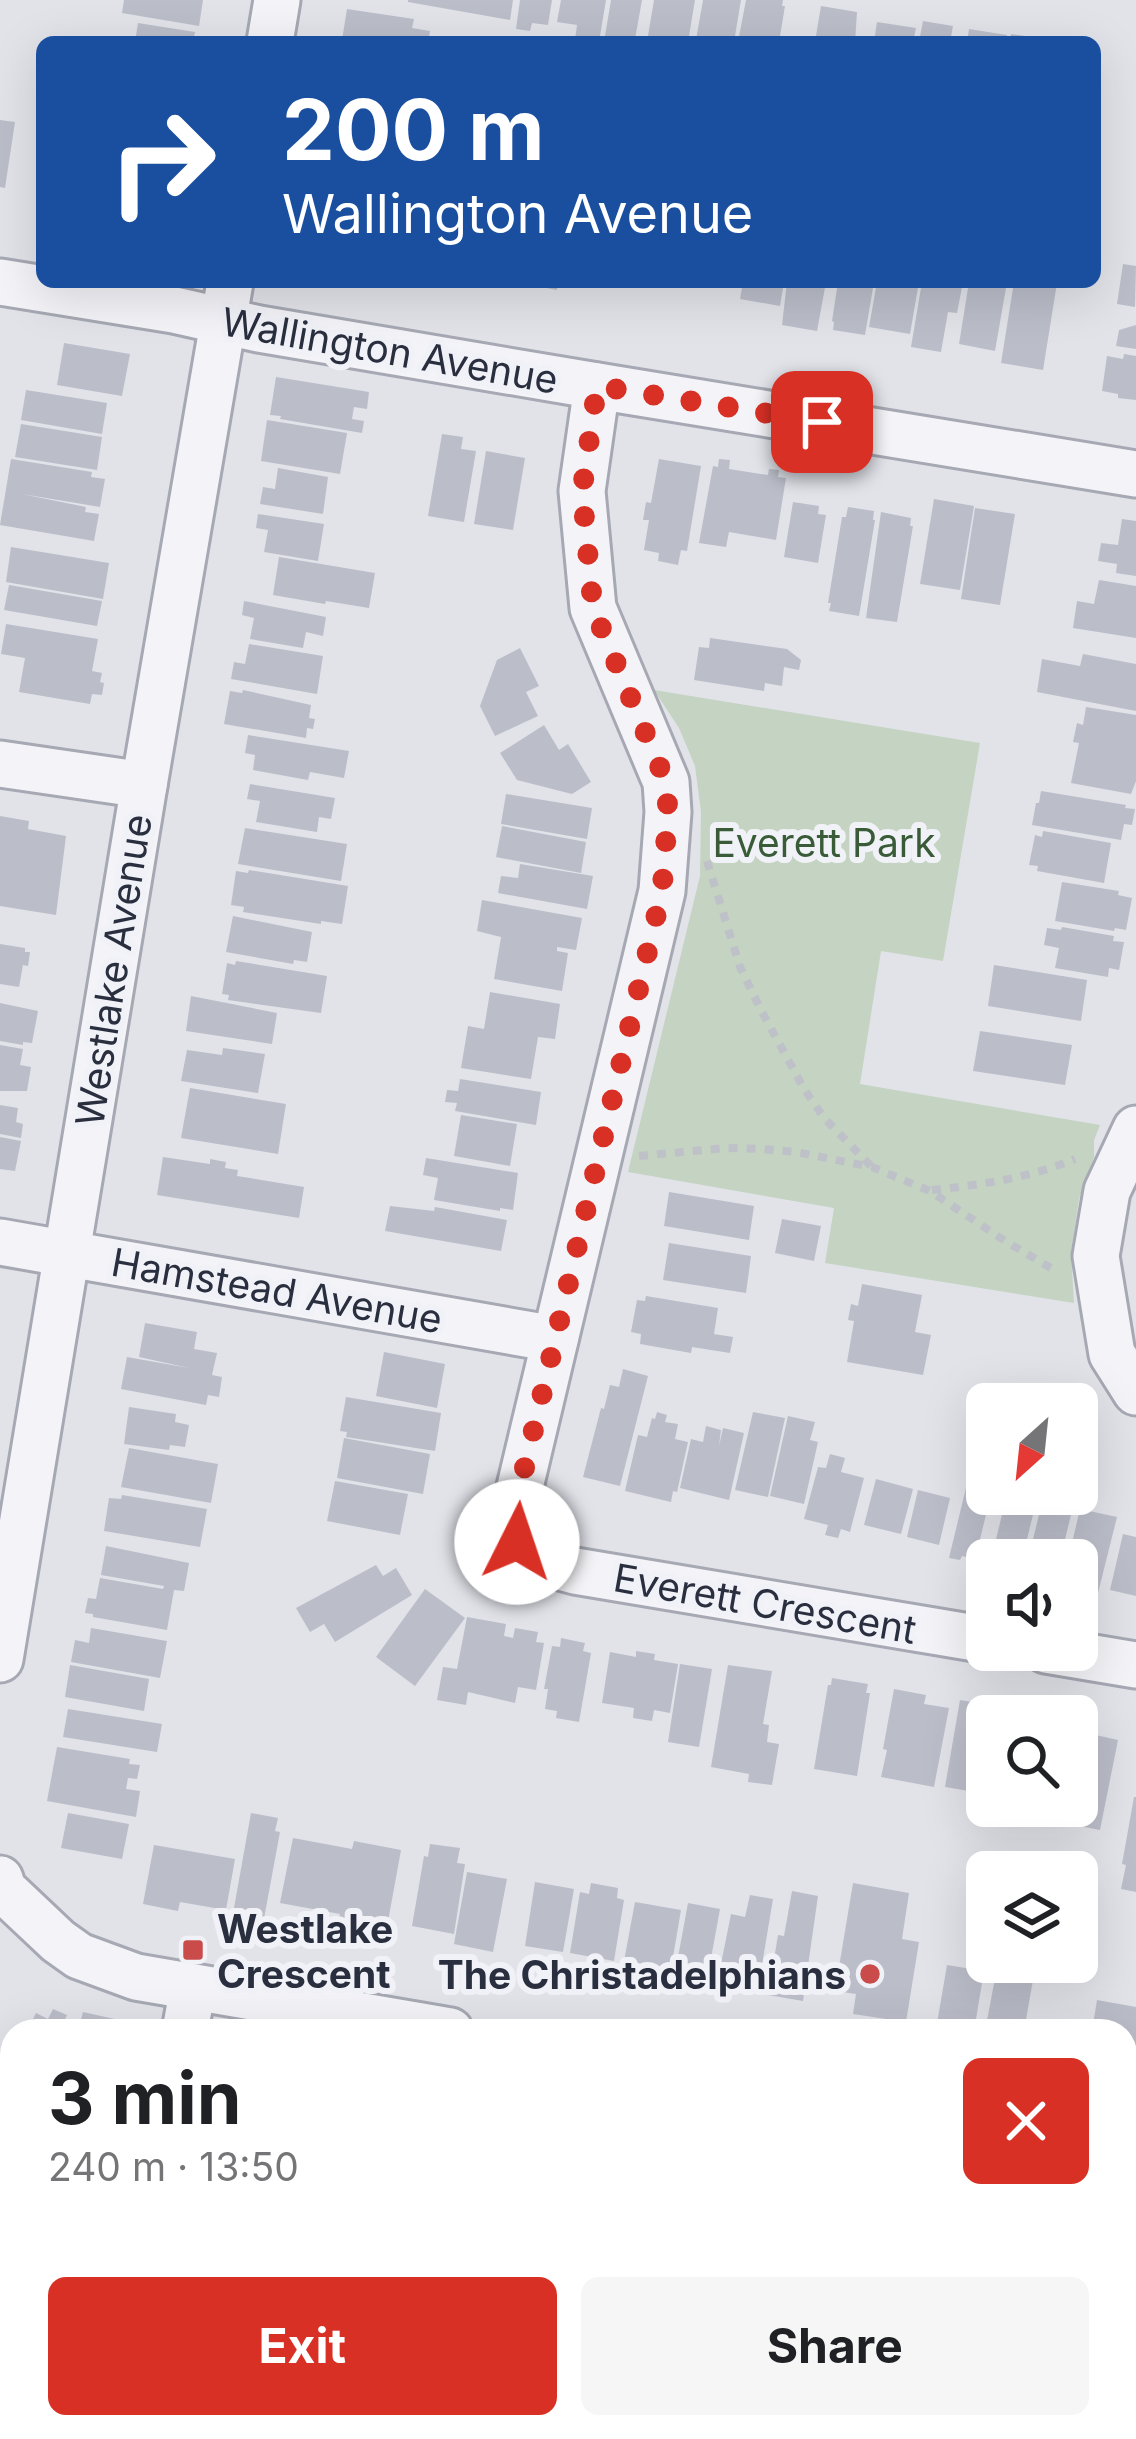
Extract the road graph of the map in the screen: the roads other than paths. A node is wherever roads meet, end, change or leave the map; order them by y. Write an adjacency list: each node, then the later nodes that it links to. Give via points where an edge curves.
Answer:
1 (277, 0): 2 (street)
2 (271, 36)
3 (0, 282): 4 (street, Wallington Avenue)
4 (36, 288)
5 (37, 288): 6 (street, Wallington Avenue, via 174,310)
6 (227, 302): 7 (street, Wallington Avenue); 10 (street, Westlake Avenue)
7 (597, 386): 8 (street, Wallington Avenue); 14 (street, Everett Crescent, via 582,491 593,608 666,782 668,812 662,891)
8 (1136, 474)
9 (0, 764): 10 (street)
10 (144, 785): 13 (street, Westlake Avenue)
11 (1136, 1129): 15 (street, via 1107,1191 1096,1256 1112,1354)
12 (0, 1242): 13 (street, Hamstead Avenue)
13 (67, 1253): 14 (street, Hamstead Avenue); 17 (street, Westlake Avenue)
14 (555, 1339): 16 (street, Everett Crescent, via 514,1512 517,1542 538,1561)
15 (1136, 1392)
16 (966, 1636)
17 (0, 1659)
18 (1098, 1659): 19 (street)
19 (1136, 1665)
20 (0, 1879): 21 (street, via 79,1956)
21 (189, 2009): 22 (street)
22 (308, 2019)

